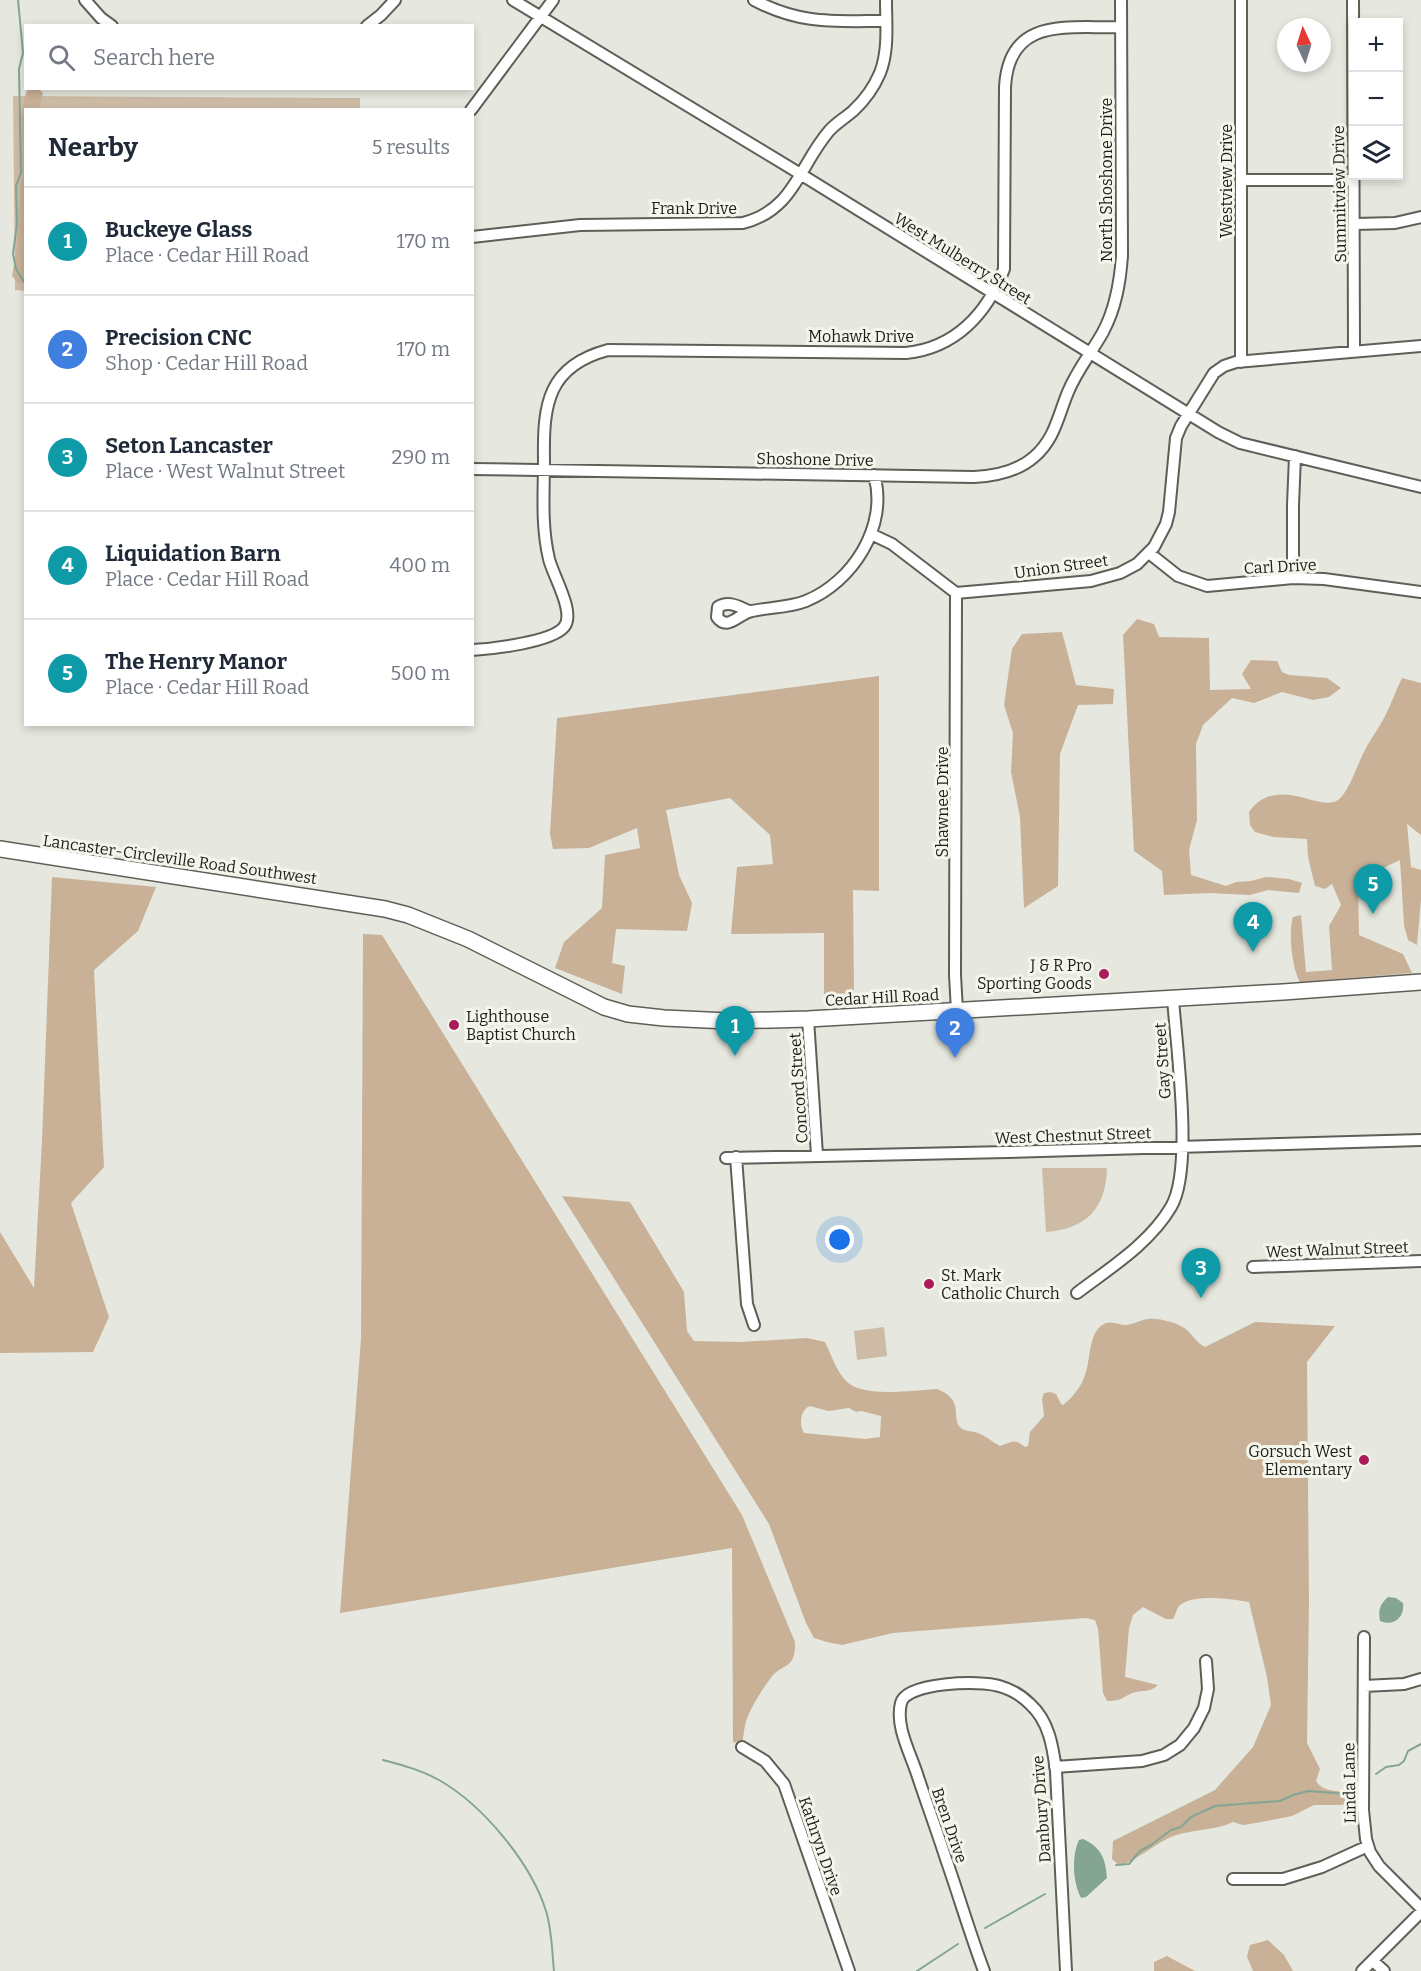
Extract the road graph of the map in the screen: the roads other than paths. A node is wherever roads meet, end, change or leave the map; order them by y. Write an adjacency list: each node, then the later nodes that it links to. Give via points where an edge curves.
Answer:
1 (85, 0): 12 (street)
2 (395, 0): 13 (street)
3 (513, 0): 10 (street, West Mulberry Street)
4 (553, 0): 10 (street)
5 (754, 0): 11 (street, via 785,15 808,19)
6 (886, 0): 11 (street, Frank Drive)
7 (1121, 0): 14 (street, North Shoshone Drive)
8 (1241, 0): 18 (street, Westview Drive)
9 (1353, 0): 16 (street, Summitview Drive)
10 (539, 16): 15 (street); 17 (street, West Mulberry Street)
11 (886, 21): 17 (street, Frank Drive, via 884,60 875,82 859,105 829,131)
12 (109, 24)
13 (369, 24)
14 (1120, 27): 24 (street, Mohawk Drive, via 1049,28 1024,42 1009,62 1005,74 1005,257 1004,269); 27 (street, North Shoshone Drive, via 1120,277 1110,316)
15 (472, 108)
16 (1353, 126)
17 (800, 175): 23 (street, Frank Drive, via 772,211 743,223 598,224); 24 (street, West Mulberry Street)
18 (1241, 180): 19 (street); 28 (street, Westview Drive)
19 (1349, 180)
20 (1353, 180): 22 (street, Summitview Drive)
21 (1421, 217): 22 (street, via 1395,223)
22 (1355, 224): 26 (street, Summitview Drive)
23 (474, 237)
24 (992, 293): 27 (street, West Mulberry Street); 32 (street, Mohawk Drive, via 962,331 942,344 918,352 618,349 595,353 572,366 549,397 543,420)
25 (1421, 346): 26 (street, Union Street)
26 (1354, 352): 28 (street, Union Street)
27 (1089, 353): 29 (street, West Mulberry Street); 33 (street, Shoshone Drive, via 1049,440 1022,465 980,477)
28 (1241, 362): 29 (street, Union Street, via 1219,368)
29 (1188, 414): 30 (street, West Mulberry Street, via 1240,443); 36 (street, Union Street, via 1176,438 1166,524)
30 (1295, 456): 34 (street, West Mulberry Street); 37 (street)
31 (474, 469): 32 (street, Shoshone Drive)
32 (543, 470): 33 (street, Shoshone Drive); 41 (street, Mohawk Drive, via 545,539 566,606 567,622 558,633 541,639)
33 (874, 475): 35 (street, via 879,493)
34 (1421, 487)
35 (871, 534): 39 (street, via 892,544); 40 (street, via 850,568 824,592 784,607)
36 (1149, 553): 37 (street, Carl Drive, via 1178,576 1207,586); 39 (street, Union Street, via 1137,564 1103,579)
37 (1293, 578): 38 (street, Carl Drive)
38 (1421, 592)
39 (956, 593): 46 (street, Shawnee Drive)
40 (749, 611)
41 (474, 650)
42 (0, 849): 43 (main road, Lancaster-Circleville Road Southwest)
43 (361, 904): 47 (main road, Cedar Hill Road, via 408,915 468,939 585,998 622,1012 729,1021)
44 (1421, 982): 45 (main road, Cedar Hill Road)
45 (1173, 998): 46 (main road, Cedar Hill Road); 49 (street, Gay Street)
46 (957, 1011): 47 (main road, Cedar Hill Road)
47 (808, 1019): 50 (street, Concord Street)
48 (1421, 1140): 49 (street, West Chestnut Street)
49 (1183, 1147): 50 (street, West Chestnut Street); 53 (street, Gay Street, via 1173,1205 1137,1246)
50 (817, 1155): 54 (street, West Chestnut Street, via 731,1158 747,1304)
51 (1421, 1261): 52 (street, West Walnut Street)
52 (1253, 1267)
53 (1077, 1293)
54 (754, 1325)
55 (1364, 1637): 58 (street, Linda Lane)
56 (1206, 1661): 61 (street, via 1208,1689 1204,1708 1180,1745 1164,1755 1142,1761)
57 (1421, 1679): 58 (street)
58 (1364, 1686): 62 (street, Linda Lane, via 1363,1810)
59 (912, 1693): 61 (street, Danbury Drive, via 931,1686 977,1683 1012,1691 1030,1704 1045,1724); 68 (street, Bren Drive, via 902,1699 899,1715)
60 (742, 1747): 67 (street, Kathryn Drive, via 765,1761 784,1784)
61 (1055, 1767): 69 (street, Danbury Drive)
62 (1368, 1846): 63 (street, via 1323,1867 1281,1880); 64 (street, Linda Lane, via 1379,1866)
63 (1233, 1879)
64 (1421, 1908)
65 (1421, 1912): 66 (street)
66 (1373, 1961): 70 (street); 71 (street)
67 (849, 1971)
68 (984, 1971)
69 (1066, 1971)
70 (1362, 1971)
71 (1384, 1971)

